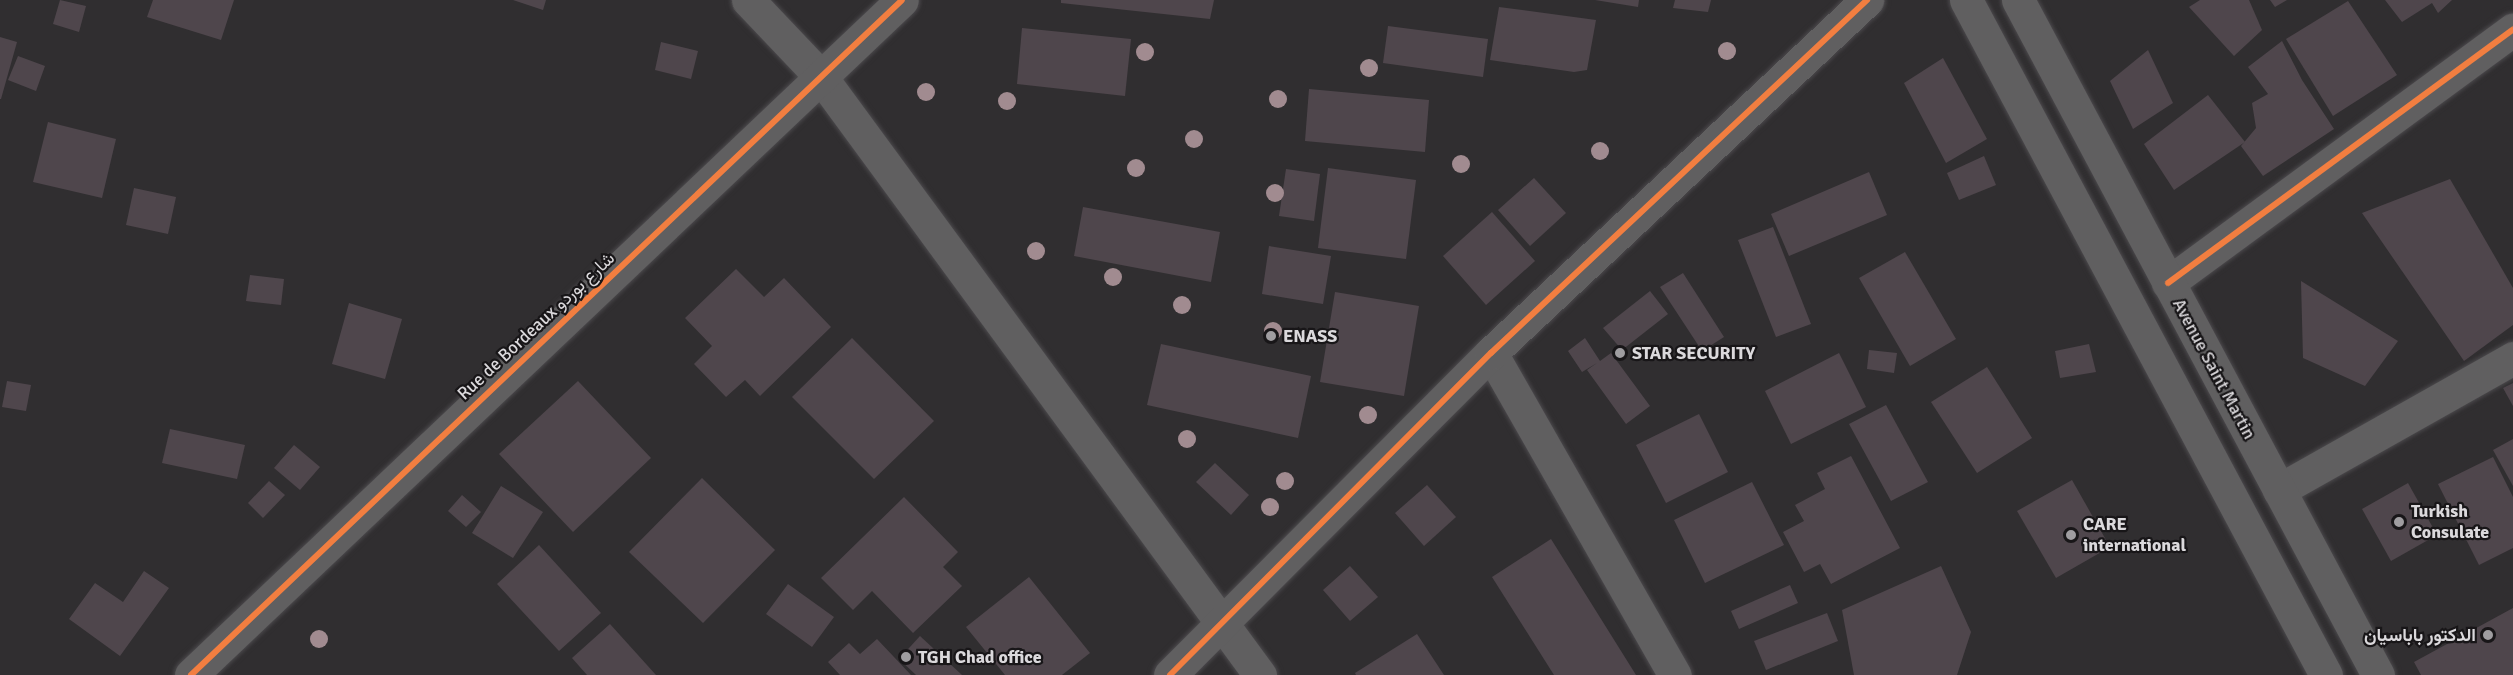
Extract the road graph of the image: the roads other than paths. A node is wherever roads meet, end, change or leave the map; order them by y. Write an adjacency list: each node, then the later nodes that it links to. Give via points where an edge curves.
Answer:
1 (748, 0): 7 (street)
2 (902, 0): 7 (street, Rue de Bordeaux شارع بوردو)
3 (1867, 0): 9 (street)
4 (1966, 0): 17 (street)
5 (2018, 0): 8 (street, Avenue Saint Martin)
6 (2513, 30): 8 (street)
7 (820, 77): 12 (street); 13 (street, Rue de Bordeaux شارع بوردو)
8 (2168, 283): 11 (street, Avenue Saint Martin)
9 (1491, 353): 12 (street); 16 (street)
10 (2513, 358): 11 (street)
11 (2279, 490): 18 (street, Avenue Saint Martin)
12 (1223, 624): 14 (street); 15 (street)
13 (191, 675)
14 (1170, 675)
15 (1260, 675)
16 (1675, 675)
17 (2326, 675)
18 (2378, 675)

